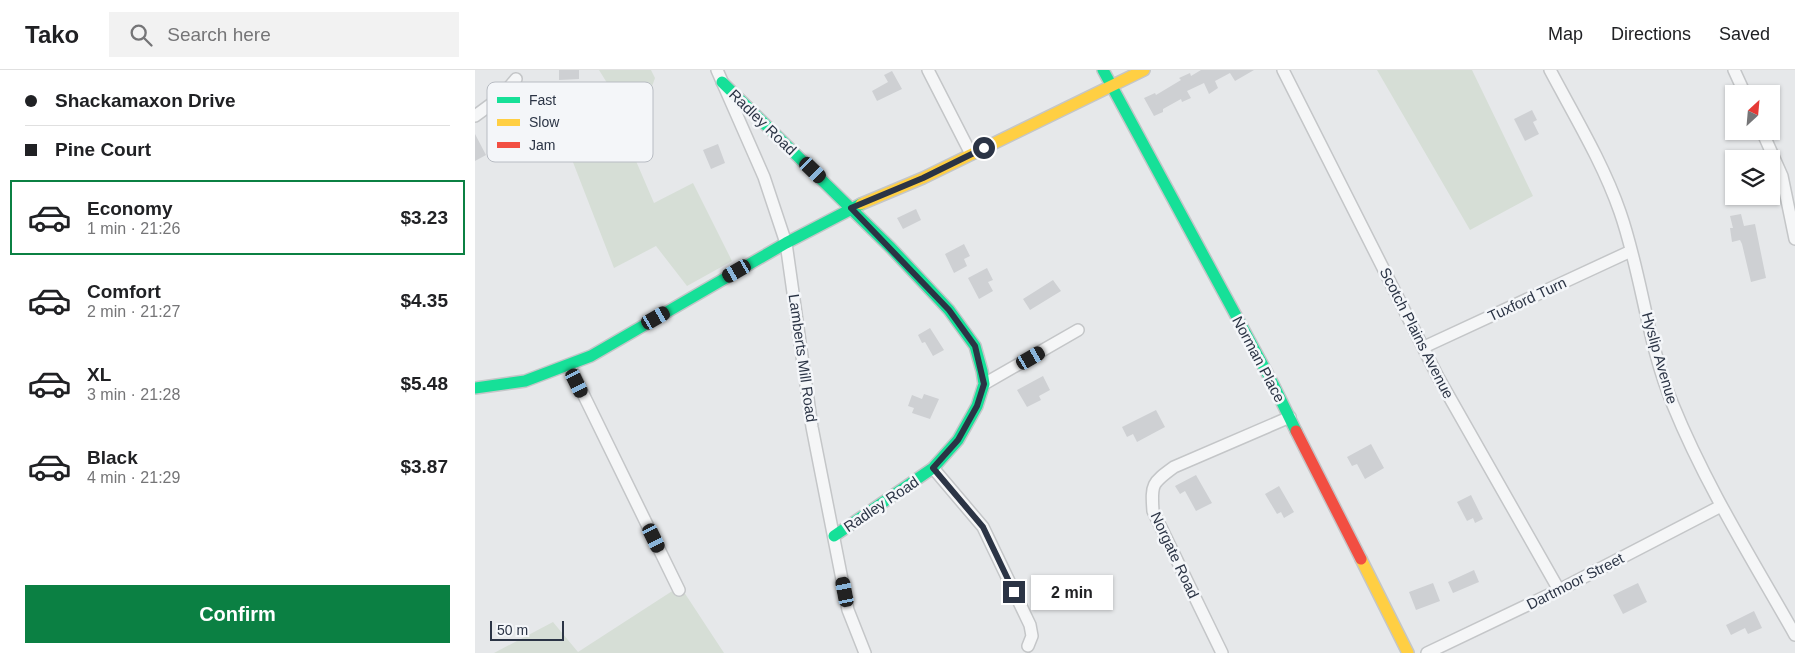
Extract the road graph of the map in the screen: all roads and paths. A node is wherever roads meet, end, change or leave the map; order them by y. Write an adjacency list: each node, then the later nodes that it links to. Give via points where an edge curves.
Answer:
1 (717, 70): 10 (street, Lamberts Mill Road)
2 (928, 70): 16 (street)
3 (1103, 70): 12 (street, Norman Place)
4 (1144, 70): 12 (street)
5 (1283, 70): 22 (street, Scotch Plains Avenue)
6 (1551, 70): 20 (street, Hyslip Avenue, via 1607,178)
7 (1734, 70): 11 (street)
8 (516, 79): 9 (street)
9 (514, 82)
10 (722, 82): 17 (street, Radley Road); 19 (street, Lamberts Mill Road, via 764,177)
11 (1741, 85)
12 (1111, 86): 16 (street); 26 (street, Norman Place)
13 (487, 107): 14 (street)
14 (475, 116)
15 (1766, 140): 18 (street, via 1783,176)
16 (971, 154): 17 (street)
17 (851, 208): 19 (street); 24 (street, Radley Road, via 949,310 975,346)
18 (1795, 239)
19 (786, 243): 23 (street, via 591,356); 29 (street, Lamberts Mill Road, via 813,427)
20 (1631, 251): 22 (street, Tuxford Turn); 28 (street, Hyslip Avenue, via 1655,353 1672,404)
21 (1078, 330): 24 (street)
22 (1424, 348): 31 (street, Scotch Plains Avenue)
23 (569, 365): 25 (street, via 525,382); 30 (street)
24 (984, 384): 27 (street, Radley Road, via 977,406 958,440)
25 (475, 388)
26 (1290, 417): 35 (street, Norgate Road, via 1174,467 1158,478 1151,491 1153,511); 36 (street, Norman Place)
27 (933, 468): 29 (street, Radley Road); 33 (street, via 983,527 1030,625 1032,636)
28 (1721, 506): 31 (street, Dartmoor Street); 32 (street, Hyslip Avenue)
29 (834, 536): 34 (street, Lamberts Mill Road, via 848,610)
30 (679, 590)
31 (1559, 590): 37 (street, Dartmoor Street)
32 (1795, 634)
33 (1028, 646)
34 (865, 653)
35 (1221, 653)
36 (1408, 653)
37 (1427, 653)

